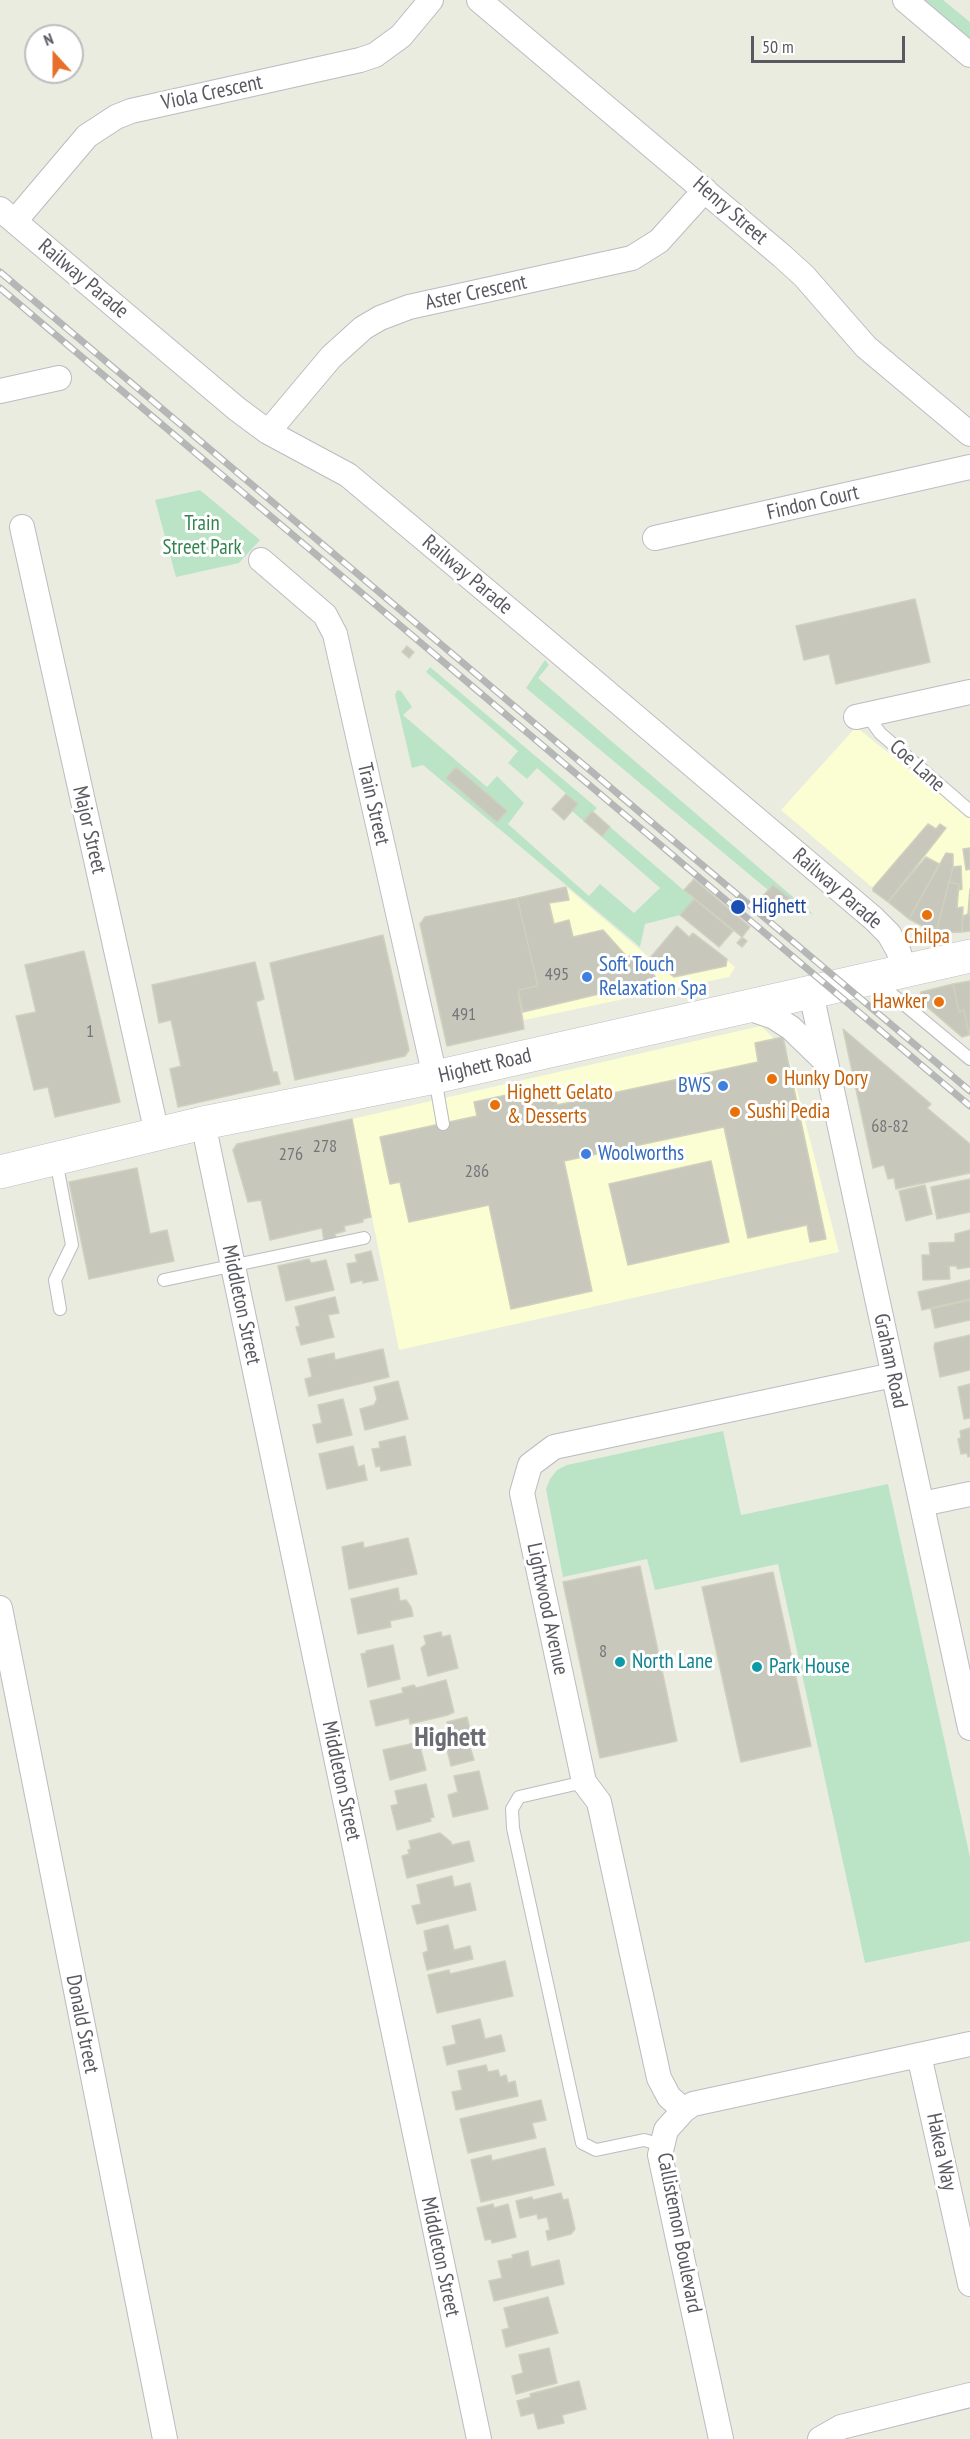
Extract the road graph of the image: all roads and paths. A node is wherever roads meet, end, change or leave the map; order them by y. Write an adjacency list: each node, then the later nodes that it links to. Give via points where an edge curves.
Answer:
1 (431, 0): 6 (street, Viola Crescent, via 401,36 375,55 116,117 87,136)
2 (479, 0): 5 (street, Henry Street)
3 (904, 0): 4 (street)
4 (970, 55)
5 (705, 189): 9 (street, Aster Crescent, via 659,241 632,258 409,308 380,318 331,357); 10 (street, Henry Street, via 804,276 866,347)
6 (7, 215): 9 (street, Railway Parade)
7 (59, 378): 8 (street)
8 (0, 391)
9 (268, 432): 19 (street, Railway Parade, via 348,476 554,648 873,918 889,934)
10 (970, 434)
11 (970, 467): 13 (street, Findon Court)
12 (22, 527): 28 (street, Major Street)
13 (655, 538)
14 (261, 560): 25 (street, Train Street, via 325,615 335,634)
15 (970, 692): 16 (street)
16 (862, 716): 17 (lane, Coe Lane)
17 (970, 812)
18 (970, 956): 19 (street, Highett Road)
19 (905, 971): 20 (street, Highett Road)
20 (872, 979): 21 (street, Highett Road); 23 (lane)
21 (811, 993): 22 (street, Highett Road); 24 (street, Graham Road)
22 (745, 1007): 24 (street, via 791,1028); 25 (street, Highett Road)
23 (970, 1059)
24 (825, 1061): 35 (street, Graham Road)
25 (435, 1077): 26 (street, Highett Road); 27 (lane)
26 (203, 1123): 28 (street, Highett Road); 32 (street, Middleton Street)
27 (444, 1124)
28 (157, 1134): 29 (street, Highett Road)
29 (56, 1159): 30 (street, Highett Road); 34 (lane, via 72,1245 55,1280)
30 (0, 1172)
31 (364, 1238): 32 (lane)
32 (233, 1265): 33 (lane); 48 (street, Middleton Street)
33 (164, 1280)
34 (60, 1309)
35 (894, 1375): 37 (street, Graham Road); 40 (street, Lightwood Avenue, via 554,1448 530,1465 522,1493)
36 (970, 1494): 37 (street)
37 (922, 1504): 39 (street, Graham Road)
38 (0, 1608): 47 (street, Donald Street)
39 (970, 1728)
40 (584, 1782): 43 (street, Lightwood Avenue, via 599,1802 659,2078 669,2097); 44 (lane, via 519,1797 512,1809 513,1828 582,2143 596,2150 644,2140)
41 (970, 2044): 42 (street)
42 (919, 2055): 43 (street, via 693,2104); 45 (street, Hakea Way)
43 (684, 2110): 44 (street, Callistemon Boulevard, via 666,2130)
44 (662, 2145): 49 (street, Callistemon Boulevard, via 660,2155)
45 (970, 2284)
46 (970, 2395): 50 (street, via 841,2427)
47 (165, 2439)
48 (479, 2439)
49 (721, 2439)
50 (820, 2439)

